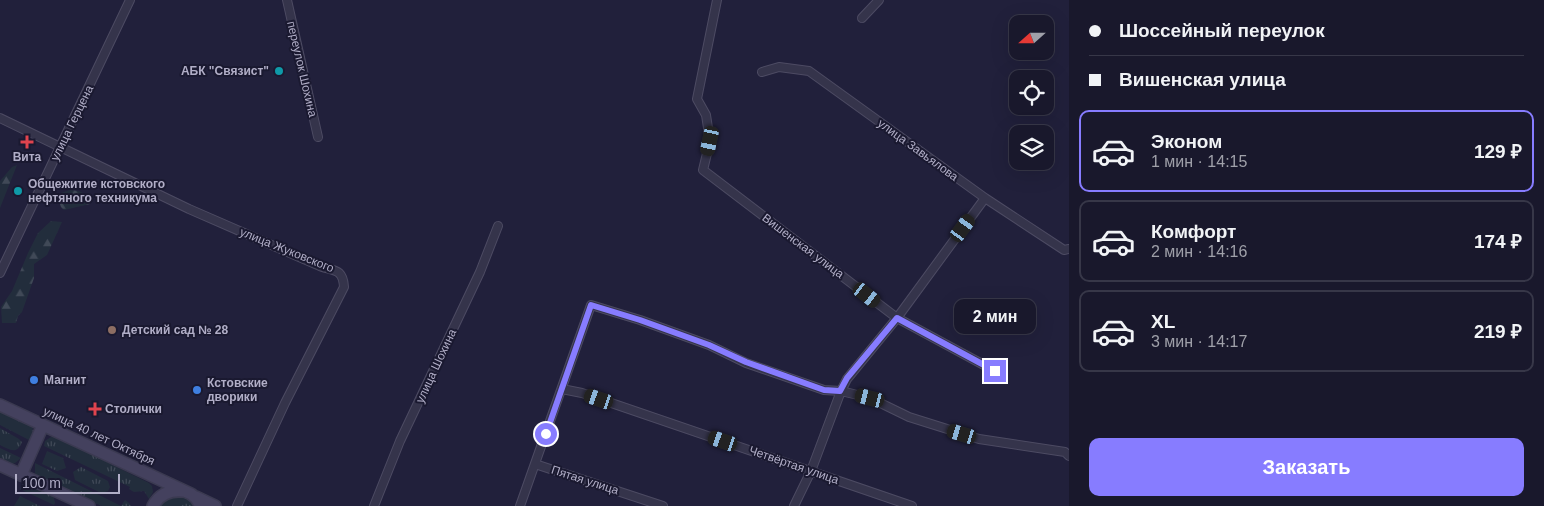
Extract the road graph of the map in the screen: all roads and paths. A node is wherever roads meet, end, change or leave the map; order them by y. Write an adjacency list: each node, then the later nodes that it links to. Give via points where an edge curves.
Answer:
1 (130, 0): 9 (street, улица Герцена)
2 (287, 0): 8 (street, переулок Шохина)
3 (717, 0): 14 (street, Вишенская улица, via 697,99 706,116 710,141 703,170)
4 (879, 0): 5 (street)
5 (862, 18)
6 (762, 72): 10 (street, улица Завьялова, via 779,67 809,71)
7 (0, 118): 9 (street, улица Жуковского)
8 (318, 137)
9 (60, 146): 13 (street, улица Герцена); 30 (street, улица Жуковского, via 189,209 339,272 344,278 344,287)
10 (985, 198): 12 (street, улица Завьялова, via 1064,250); 14 (street)
11 (498, 226): 31 (street, улица Шохина, via 480,272 400,441)
12 (1069, 249)
13 (0, 272)
14 (897, 318): 15 (street, Вишенская улица); 17 (street)
15 (995, 371)
16 (562, 388): 17 (street, via 591,305 709,345 824,390); 21 (street); 23 (street, Четвёртая улица)
17 (840, 391): 20 (street, via 870,398 909,417 979,439 1065,452); 23 (street)
18 (0, 405): 19 (street, улица 40 лет Октября)
19 (43, 425): 24 (street); 25 (street, улица 40 лет Октября)
20 (1069, 456)
21 (535, 464): 32 (street); 33 (street, Пятая улица)
22 (0, 465): 24 (street)
23 (811, 471): 34 (street); 35 (street, Четвёртая улица)
24 (21, 475): 26 (street)
25 (188, 493): 27 (street, via 176,490 166,493); 28 (street, улица 40 лет Октября); 29 (street)
26 (89, 506)
27 (153, 506)
28 (201, 506)
29 (215, 506)
30 (237, 506)
31 (374, 506)
32 (520, 506)
33 (663, 506)
34 (794, 506)
35 (912, 506)

